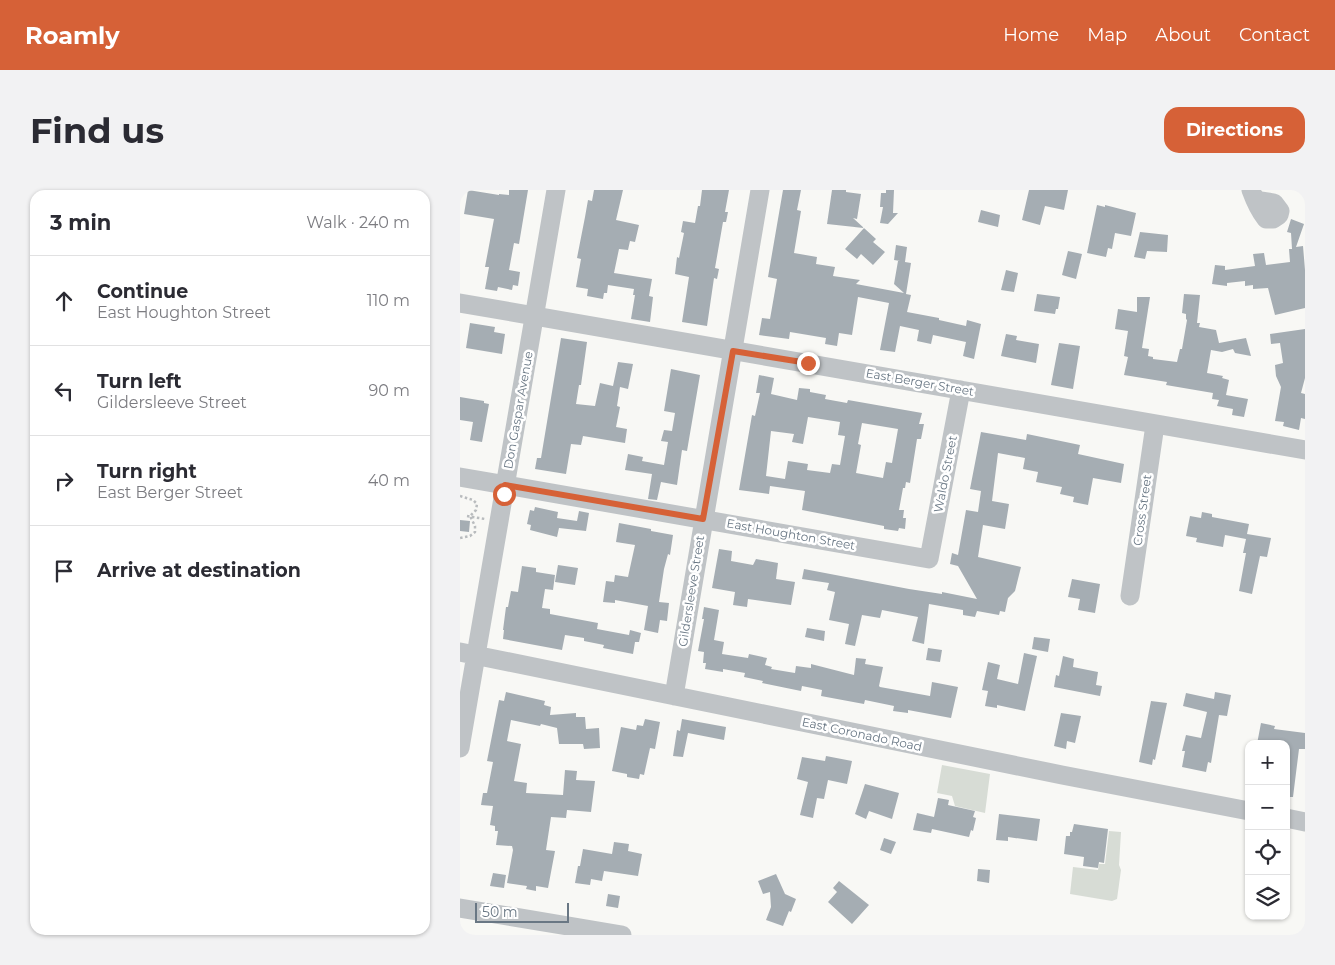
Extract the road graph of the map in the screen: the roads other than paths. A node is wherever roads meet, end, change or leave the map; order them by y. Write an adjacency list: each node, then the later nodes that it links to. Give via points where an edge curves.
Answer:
1 (556, 190): 4 (street, Don Gaspar Avenue)
2 (760, 190): 5 (street, Gildersleeve Street)
3 (460, 303): 4 (street, East Berger Street)
4 (535, 316): 5 (street, East Berger Street); 10 (street, Don Gaspar Avenue)
5 (733, 351): 6 (street, East Berger Street); 11 (street, Gildersleeve Street)
6 (961, 390): 7 (street, East Berger Street); 12 (street, Waldo Street)
7 (1154, 424): 8 (street, East Berger Street); 13 (street, Cross Street)
8 (1305, 450)
9 (460, 477): 10 (street, East Houghton Street)
10 (505, 485): 11 (street, East Houghton Street); 14 (street, Don Gaspar Avenue)
11 (703, 519): 12 (street, East Houghton Street); 15 (street, Gildersleeve Street)
12 (929, 559)
13 (1130, 596)
14 (468, 654): 15 (street, East Coronado Road); 16 (street, Don Gaspar Avenue)
15 (674, 696): 17 (street, East Coronado Road)
16 (460, 748)
17 (1245, 810)
18 (1290, 819): 19 (street)
19 (1305, 822)
20 (460, 908): 21 (street)
21 (622, 935)

